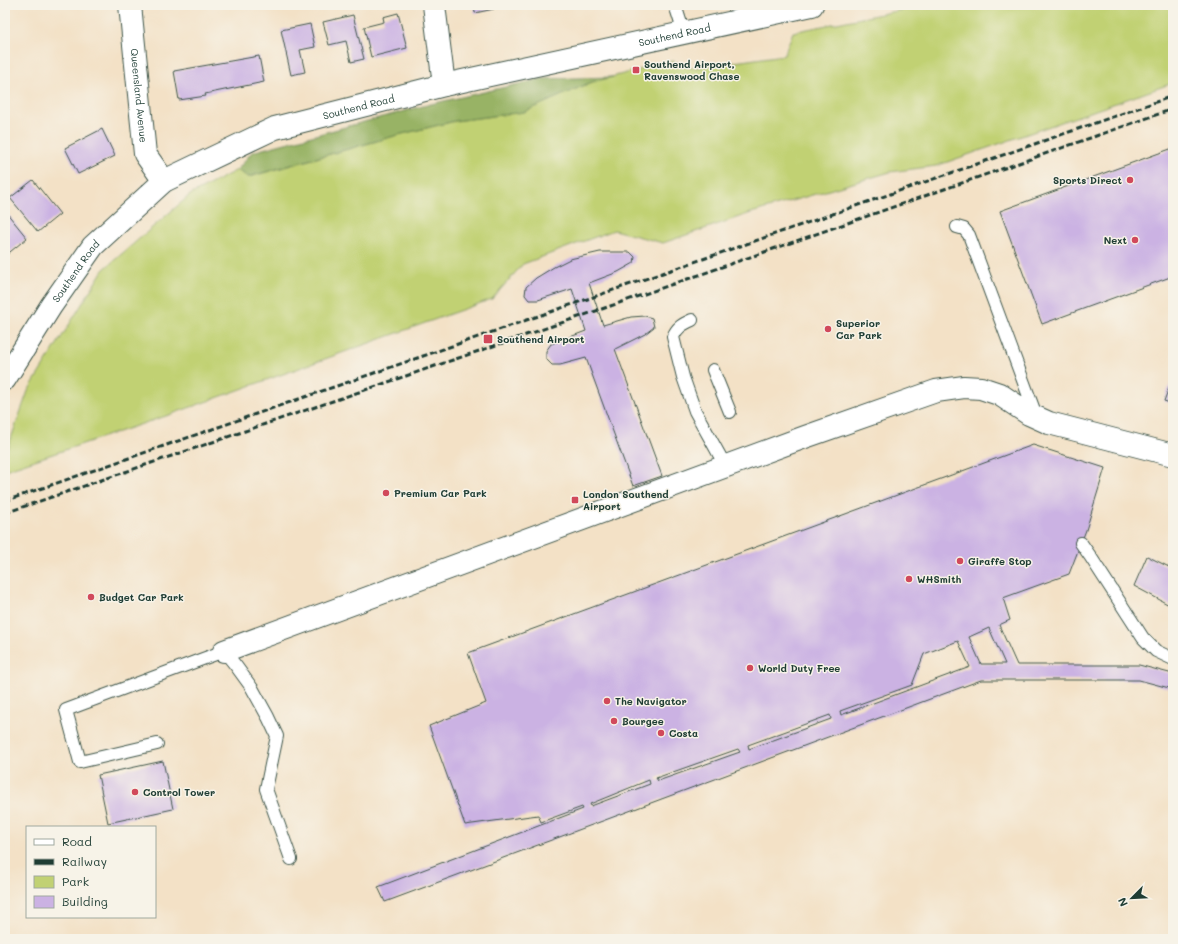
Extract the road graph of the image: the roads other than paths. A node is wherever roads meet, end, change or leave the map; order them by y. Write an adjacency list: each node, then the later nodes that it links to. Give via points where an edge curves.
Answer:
1 (130, 5): 7 (street, Queensland Avenue, via 146,154)
2 (434, 5): 6 (street)
3 (675, 5): 5 (lane)
4 (812, 5): 5 (street, Southend Road)
5 (684, 34): 6 (street, Southend Road)
6 (444, 85): 7 (street, Southend Road, via 275,128)
7 (164, 181): 11 (street, Southend Road, via 93,246 50,306)
8 (957, 227): 13 (lane, via 964,229 969,235)
9 (692, 320): 15 (lane, via 681,325 673,337 695,411)
10 (713, 370): 12 (lane)
11 (5, 379)
12 (730, 412)
13 (1038, 419): 14 (street); 15 (street, via 990,390 971,387 951,388)
14 (1173, 454)
15 (726, 467): 17 (street)
16 (1081, 543): 18 (lane, via 1143,638 1156,651)
17 (224, 651): 19 (lane, via 66,710 80,762); 20 (lane, via 252,688 277,736 266,789)
18 (1173, 659)
19 (157, 744)
20 (291, 858)

